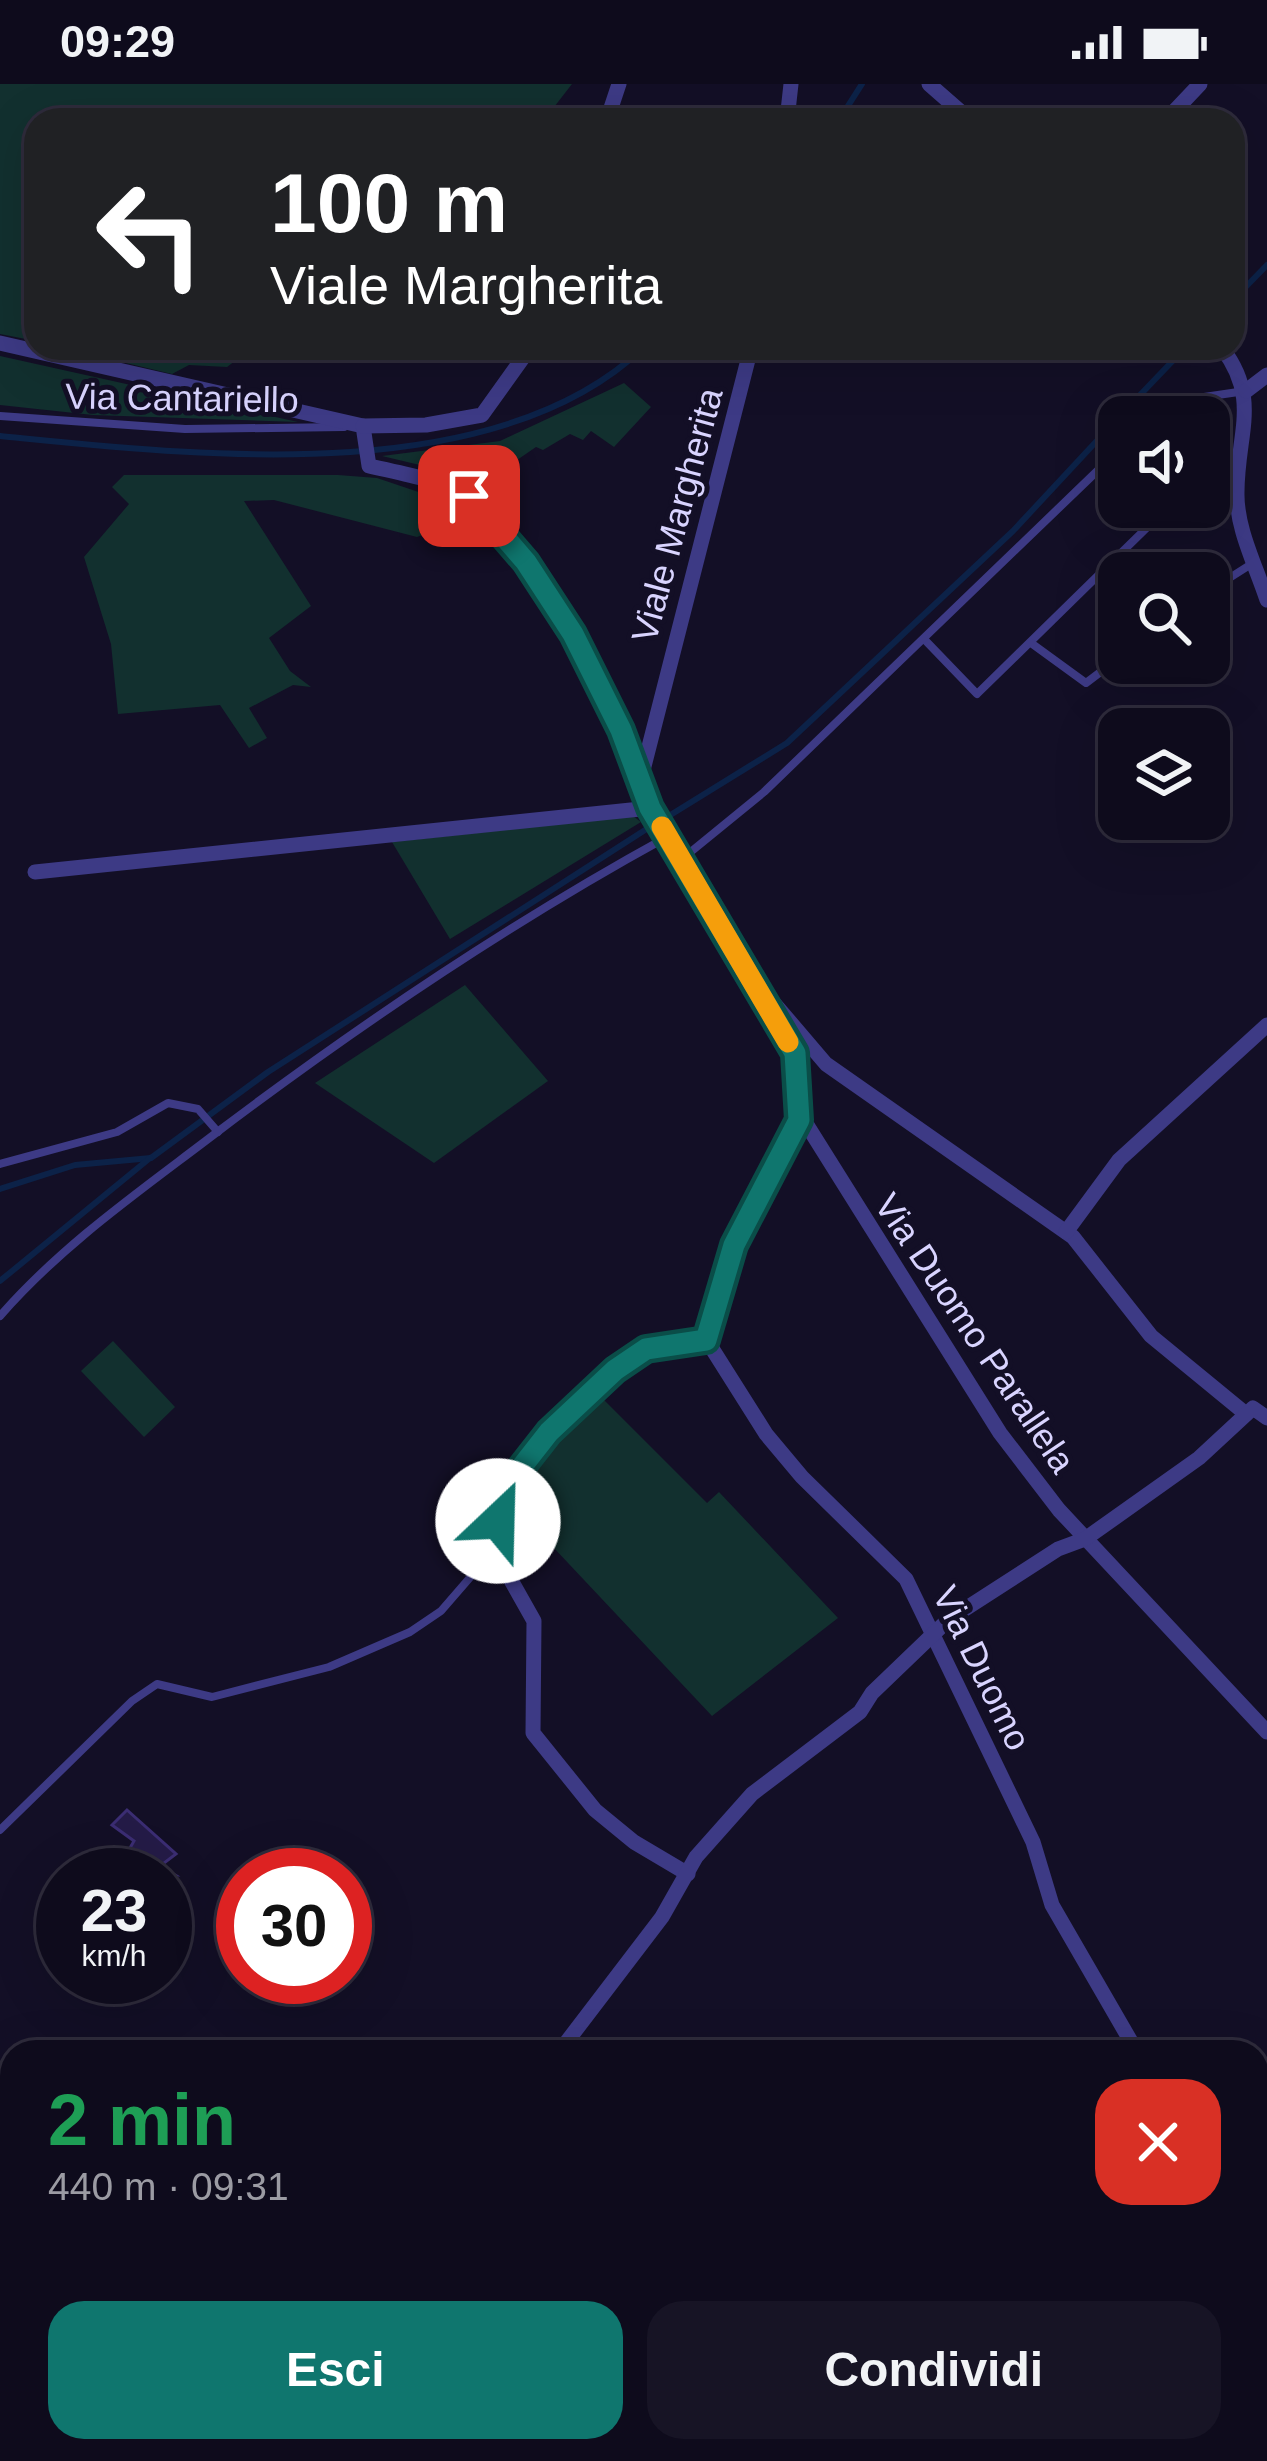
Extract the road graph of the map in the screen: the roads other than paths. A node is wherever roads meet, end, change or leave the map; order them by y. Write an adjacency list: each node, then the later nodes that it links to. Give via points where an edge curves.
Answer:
1 (929, 84): 3 (street)
2 (1200, 84): 4 (street)
3 (956, 108)
4 (1177, 108)
5 (70, 360): 13 (street)
6 (521, 360): 13 (street, via 482,415)
7 (748, 360): 24 (street, Viale Margherita)
8 (1229, 360): 10 (street)
9 (1267, 375): 10 (street)
10 (1246, 391): 11 (lane); 14 (street)
11 (1212, 396)
12 (0, 416): 13 (lane, Via Cantariello)
13 (364, 431): 24 (street, via 369,466 469,496 487,513 573,634)
14 (1241, 453): 15 (lane); 18 (street, via 1239,517)
15 (1230, 459)
16 (1098, 470): 21 (lane)
17 (1147, 528): 22 (lane)
18 (1254, 562): 19 (lane); 20 (street)
19 (1230, 577)
20 (1267, 600)
21 (924, 639): 22 (lane, via 977,694); 27 (lane)
22 (1031, 643): 23 (lane, via 1086,683)
23 (1098, 674)
24 (640, 782): 25 (street)
25 (650, 808): 26 (street); 28 (street)
26 (667, 837): 27 (street); 32 (lane, via 391,1005)
27 (681, 860): 29 (street)
28 (35, 872)
29 (752, 976): 31 (street, via 795,1053); 34 (street, via 826,1064)
30 (1267, 1025): 34 (street, via 1119,1160)
31 (798, 1111): 36 (street, via 734,1245); 38 (street, Via Duomo Parallela, via 1000,1433)
32 (215, 1128): 33 (lane, via 198,1108 168,1103 117,1132); 35 (lane, via 35,1276)
33 (0, 1164)
34 (1066, 1232): 37 (street, via 1151,1336)
35 (0, 1316)
36 (708, 1346): 39 (street, via 646,1349 549,1432 502,1492); 40 (street, Via Duomo, via 802,1477 906,1579)
37 (1255, 1413): 38 (street)
38 (1085, 1538): 40 (street); 41 (street, Via Duomo Parallela)
39 (494, 1550): 42 (lane, via 441,1611 329,1667 212,1697 157,1684); 43 (street, via 534,1621 533,1733 595,1810)
40 (934, 1632): 43 (street, via 860,1712 752,1794); 45 (street, Via Duomo, via 1033,1842 1052,1905)
41 (1267, 1732)
42 (0, 1829)
43 (688, 1874): 44 (street)
44 (569, 2040)
45 (1129, 2040)

